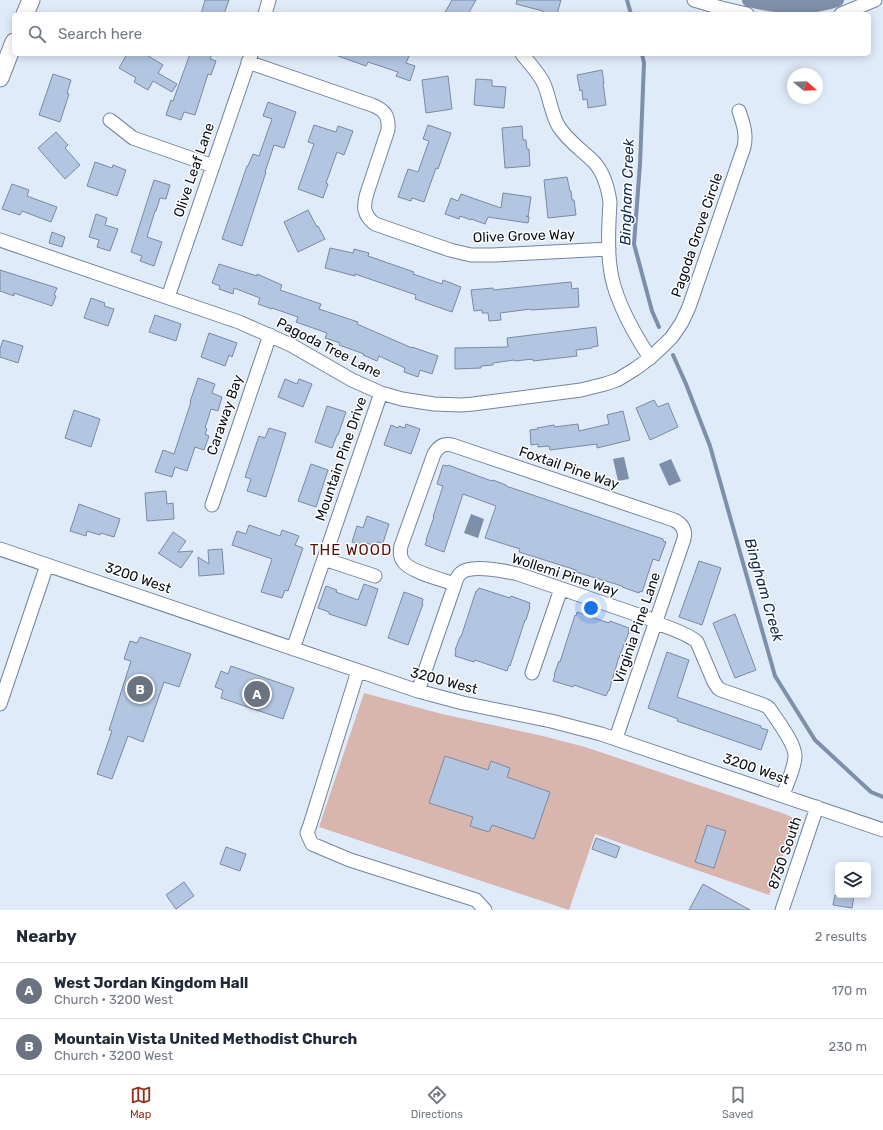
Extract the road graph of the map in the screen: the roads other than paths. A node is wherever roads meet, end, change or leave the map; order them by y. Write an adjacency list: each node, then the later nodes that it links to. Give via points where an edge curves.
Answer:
1 (31, 0): 5 (main road)
2 (269, 0): 6 (street)
3 (694, 0): 7 (street)
4 (875, 0): 8 (street)
5 (26, 12)
6 (266, 12)
7 (738, 12)
8 (846, 12)
9 (8, 46): 12 (main road)
10 (524, 56): 17 (street, via 544,84 560,129 572,144 595,163 604,177 610,202)
11 (250, 58): 15 (street, Olive Leaf Lane); 17 (street, Olive Grove Way, via 377,107 384,113 388,121 388,130 365,203 365,213 375,224 471,255)
12 (0, 78)
13 (739, 111): 20 (street, Pagoda Grove Circle, via 745,131 744,147 689,306 672,336)
14 (110, 120): 15 (street, via 133,138)
15 (213, 166): 18 (street, Olive Leaf Lane)
16 (0, 240): 18 (street, Pagoda Tree Lane)
17 (609, 249): 20 (street, via 616,293 637,338)
18 (168, 297): 19 (street, Pagoda Tree Lane)
19 (270, 335): 21 (street, Pagoda Tree Lane); 22 (street, Caraway Bay)
20 (650, 358): 21 (street, Pagoda Tree Lane, via 617,380 581,390 461,405 418,402)
21 (381, 393): 25 (street, Mountain Pine Drive)
22 (212, 504)
23 (683, 527): 28 (street, Foxtail Pine Way, via 674,520 452,445 443,445 434,454 400,551 402,561 410,569); 30 (street, Virginia Pine Lane, via 684,539)
24 (0, 549): 26 (street, 3200 West)
25 (324, 559): 27 (street); 31 (street, Mountain Pine Drive)
26 (47, 564): 31 (street, 3200 West); 35 (street)
27 (375, 576)
28 (455, 584): 29 (street, Wollemi Pine Way, via 461,572 475,568 506,571); 34 (street)
29 (561, 589): 30 (street, Wollemi Pine Way); 33 (street)
30 (656, 622): 36 (street, Virginia Pine Lane); 37 (street, Wollemi Pine Way, via 697,642 718,688 769,708 795,752)
31 (293, 649): 32 (street, 3200 West)
32 (358, 671): 34 (street, 3200 West); 40 (street, via 310,825 308,833 312,844 350,860 476,900)
33 (532, 673)
34 (418, 691): 36 (street, 3200 West)
35 (0, 704)
36 (616, 738): 37 (street, 3200 West)
37 (783, 795): 38 (street, 3200 West)
38 (817, 807): 39 (street, 3200 West); 41 (street, 8750 South)
39 (883, 830)
40 (485, 910)
41 (782, 910)

